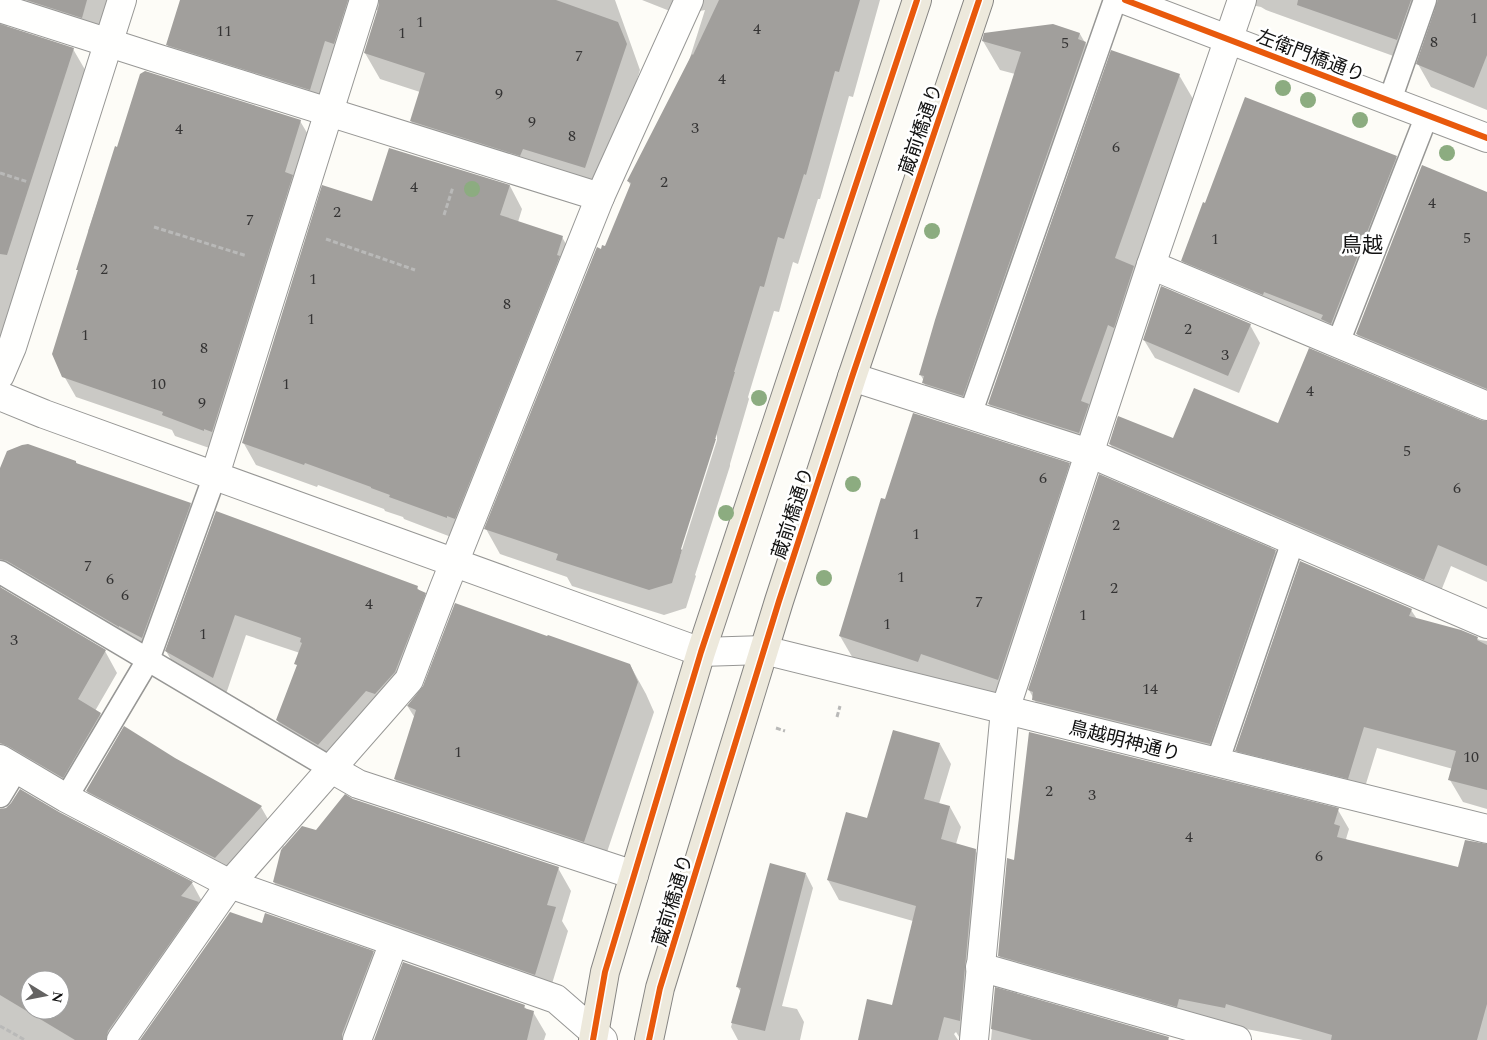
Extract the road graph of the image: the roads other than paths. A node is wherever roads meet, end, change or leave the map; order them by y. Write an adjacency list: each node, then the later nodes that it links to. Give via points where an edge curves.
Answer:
1 (122, 0): 12 (street)
2 (364, 0): 14 (street)
3 (689, 0): 17 (street)
4 (918, 0): 32 (main road)
5 (979, 0): 21 (main road, 蔵前橋通り)
6 (1115, 0): 24 (lane)
7 (1125, 0): 11 (street, 左衛門橋通り)
8 (1242, 0): 11 (street)
9 (1425, 0): 13 (lane)
10 (0, 8): 12 (street)
11 (1228, 39): 13 (street, 左衛門橋通り); 18 (street)
12 (109, 43): 14 (street); 20 (street, via 12,347)
13 (1390, 100): 15 (street, 左衛門橋通り)
14 (328, 112): 17 (street); 26 (street)
15 (1427, 115): 16 (street, 左衛門橋通り); 19 (lane)
16 (1487, 138)
17 (600, 197): 28 (street)
18 (1151, 265): 19 (street); 25 (street)
19 (1338, 343): 23 (street)
20 (0, 375)
21 (852, 376): 24 (street); 31 (main road, 蔵前橋通り)
22 (0, 396): 26 (street)
23 (1487, 406)
24 (970, 415): 25 (street)
25 (1089, 453): 27 (street); 34 (street)
26 (215, 475): 28 (street); 33 (lane)
27 (1293, 541): 30 (street); 35 (lane)
28 (454, 563): 32 (street); 37 (street, via 409,680)
29 (0, 572): 33 (lane)
30 (1487, 624)
31 (764, 650): 32 (street, 鳥越明神通り); 34 (street, 鳥越明神通り); 48 (main road, 蔵前橋通り, via 663,979)
32 (701, 652): 41 (main road)
33 (148, 660): 37 (lane); 39 (lane)
34 (1005, 710): 35 (street, 鳥越明神通り); 44 (street)
35 (1217, 762): 40 (street, 鳥越明神通り)
36 (8, 763): 38 (lane); 39 (street)
37 (332, 769): 41 (street, via 358,784); 42 (street)
38 (0, 796)
39 (66, 798): 42 (street)
40 (1487, 829)
41 (634, 875): 45 (main road, via 606,972)
42 (230, 884): 43 (street); 46 (street)
43 (394, 942): 45 (street, via 556,999); 47 (street)
44 (980, 967): 49 (street); 50 (street)
45 (597, 1037)
46 (122, 1040)
47 (357, 1040)
48 (649, 1040)
49 (974, 1040)
50 (1237, 1040)

